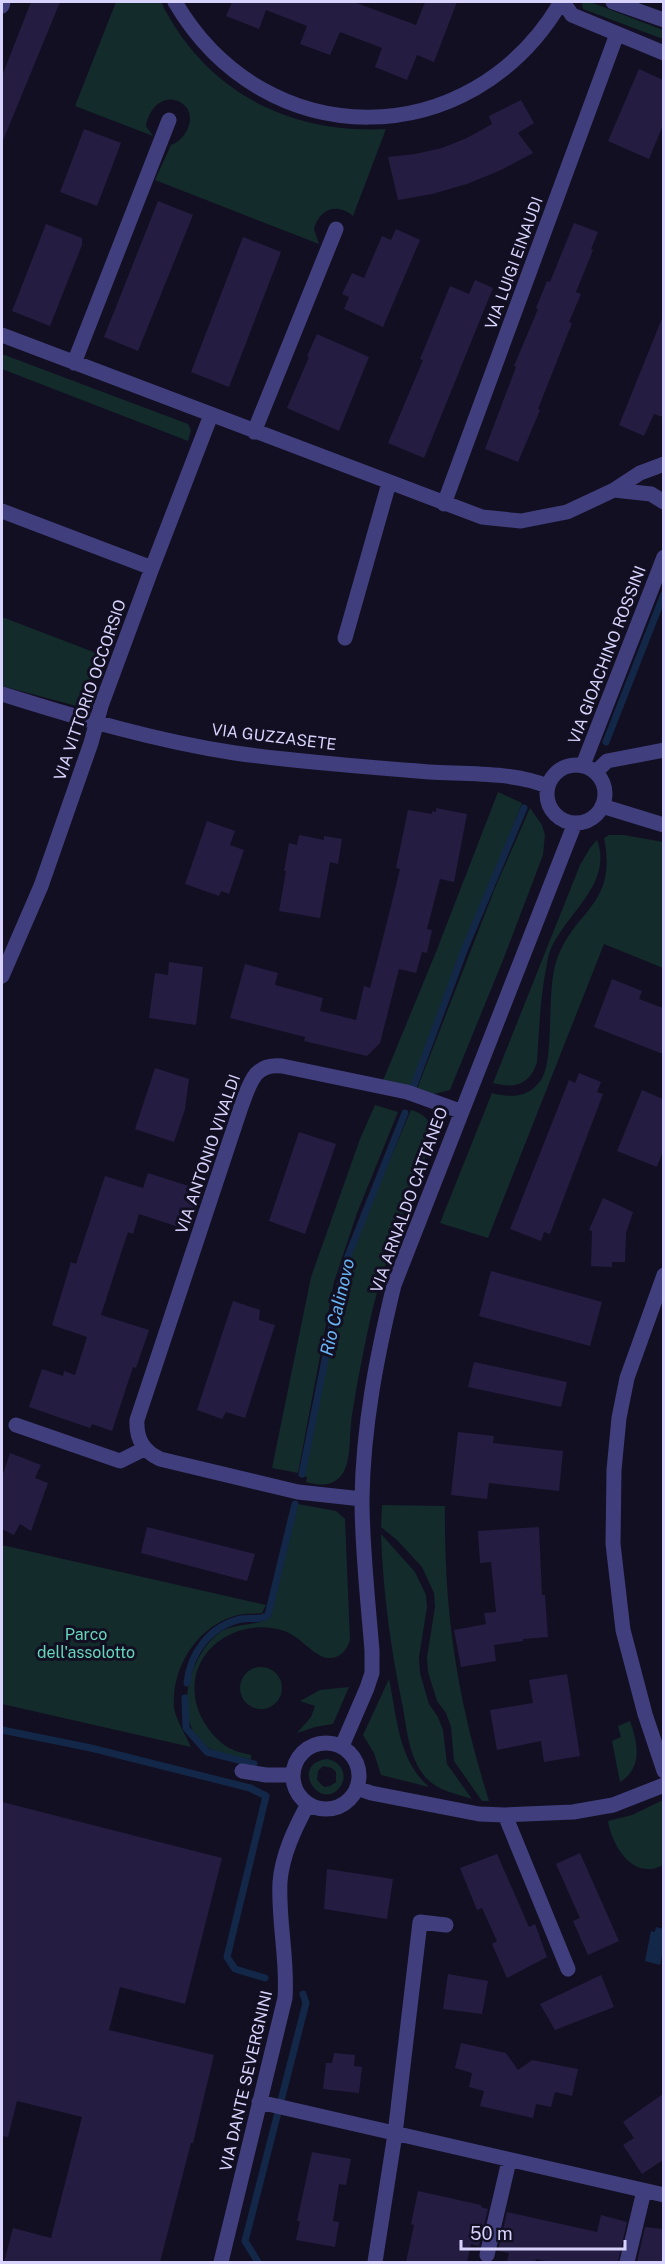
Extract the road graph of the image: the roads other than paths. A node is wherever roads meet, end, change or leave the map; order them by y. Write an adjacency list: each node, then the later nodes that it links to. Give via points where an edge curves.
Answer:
1 (3, 2): 5 (street)
2 (175, 2): 3 (street, via 213,54 243,79 276,98 316,112 351,117 423,111 466,94 524,52)
3 (562, 2): 7 (street, via 572,15)
4 (613, 2): 6 (street)
5 (2, 6)
6 (663, 20)
7 (617, 34): 8 (street); 19 (street, VIA LUIGI EINAUDI)
8 (663, 53)
9 (169, 120): 12 (street)
10 (336, 229): 14 (street)
11 (2, 335): 12 (street)
12 (74, 363): 13 (street)
13 (211, 415): 14 (street); 22 (street, VIA VITTORIO OCCORSIO)
14 (254, 432): 16 (street)
15 (663, 464): 17 (street)
16 (389, 483): 19 (street); 23 (street)
17 (614, 490): 18 (street, via 651,494); 19 (street, via 567,512 521,521 482,517)
18 (663, 502)
19 (444, 504)
20 (2, 511): 22 (street)
21 (663, 557): 27 (street, VIA GIOACHINO ROSSINI)
22 (152, 568): 25 (street, VIA VITTORIO OCCORSIO)
23 (345, 638)
24 (2, 694): 25 (street, VIA GUZZASETE)
25 (96, 723): 28 (street, VIA GUZZASETE, via 234,753 513,778); 32 (street, VIA VITTORIO OCCORSIO, via 41,885)
26 (663, 750): 27 (street, via 607,761)
27 (590, 769): 28 (street, via 565,766); 29 (street, via 604,784)
28 (547, 786): 30 (street, via 552,812)
29 (602, 806): 30 (street, via 591,819); 31 (street)
30 (574, 823): 33 (street, VIA ARNALDO CATTANEO)
31 (663, 825)
32 (2, 976)
33 (460, 1111): 36 (street, VIA ANTONIO VIVALDI, via 407,1092 282,1066 262,1067 241,1107 137,1420 136,1431); 37 (street, VIA ARNALDO CATTANEO, via 394,1285 368,1418)
34 (663, 1275): 40 (street, via 627,1378 621,1408 614,1470 613,1544 623,1630)
35 (16, 1425): 36 (street, via 120,1461)
36 (144, 1449): 37 (street, via 160,1459 298,1491)
37 (362, 1499): 38 (street, VIA ARNALDO CATTANEO, via 372,1673)
38 (342, 1746): 41 (street, via 320,1743 310,1747 295,1764); 43 (street, via 359,1769)
39 (242, 1771): 41 (street)
40 (663, 1771)
41 (293, 1775): 44 (street, via 300,1796)
42 (663, 1785): 45 (street, via 614,1805 573,1812)
43 (357, 1788): 44 (street, via 353,1797 337,1808); 45 (street, via 479,1814)
44 (308, 1804): 48 (street, VIA DANTE SEVERGNINI, via 285,1853 280,1882 287,1976)
45 (505, 1815): 47 (street)
46 (446, 1925): 49 (street, via 420,1922)
47 (568, 1970)
48 (272, 2105): 49 (street); 54 (street, VIA DANTE SEVERGNINI)
49 (395, 2134): 50 (street); 55 (street)
50 (509, 2161): 51 (street); 53 (street)
51 (644, 2191): 52 (street); 56 (street)
52 (663, 2195)
53 (487, 2255)
54 (221, 2262)
55 (375, 2262)
56 (627, 2262)

